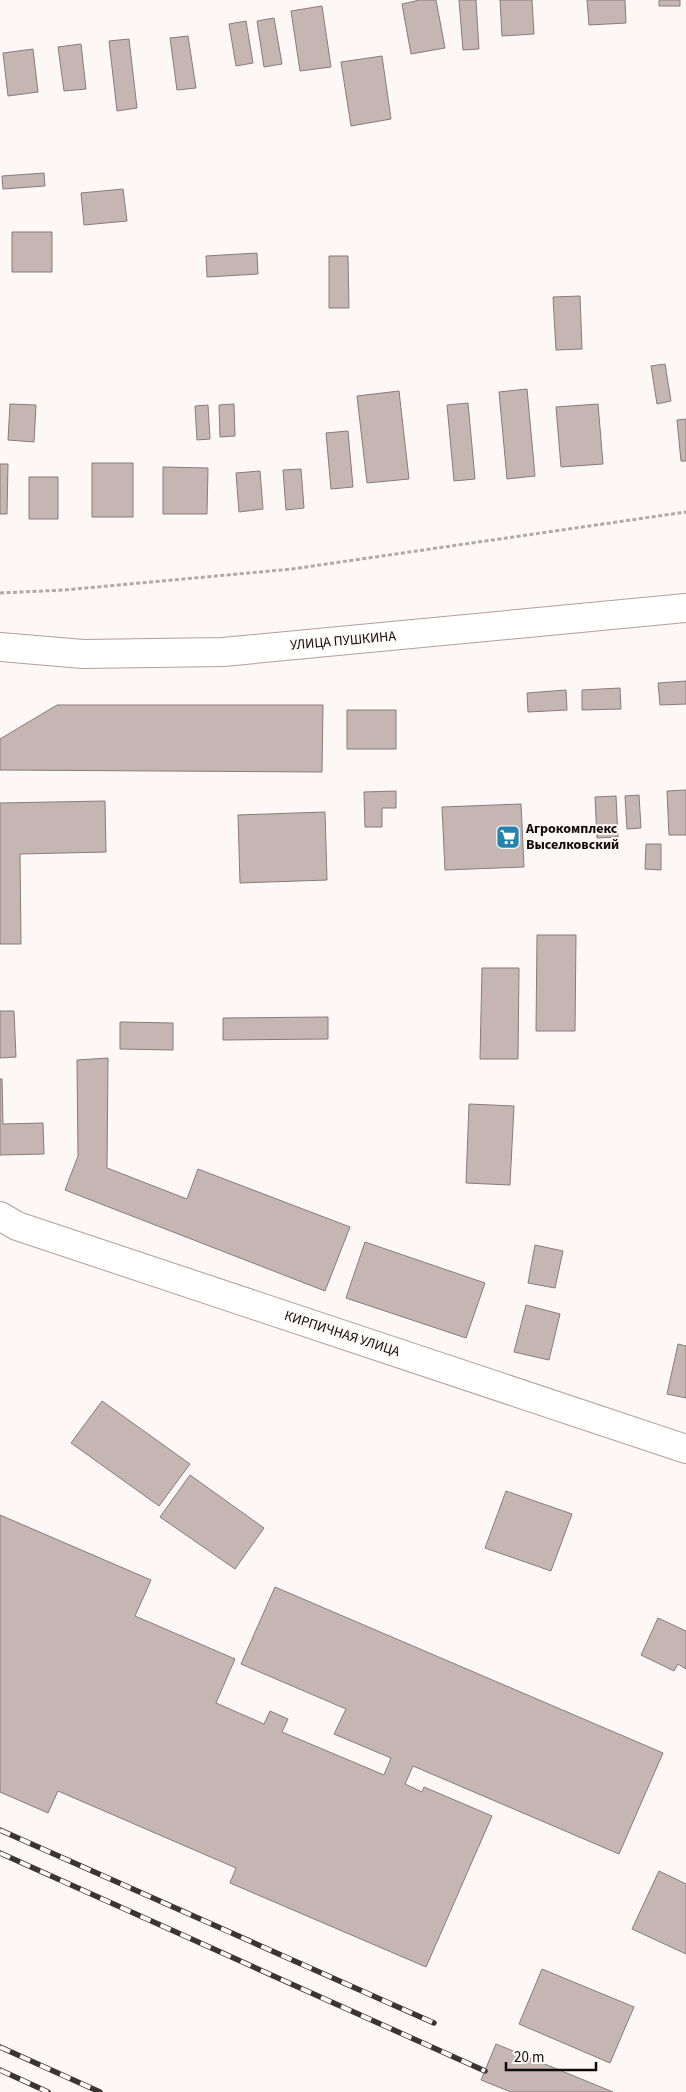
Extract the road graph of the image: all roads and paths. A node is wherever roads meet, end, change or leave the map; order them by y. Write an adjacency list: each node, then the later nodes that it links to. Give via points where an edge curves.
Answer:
1 (686, 512): 2 (path, via 292,569)
2 (0, 593)
3 (686, 608): 4 (street, УЛИЦА ПУШКИНА, via 223,652 83,654)
4 (0, 647)
5 (0, 1216): 6 (street, КИРПИЧНАЯ УЛИЦА, via 17,1226)
6 (686, 1449)

